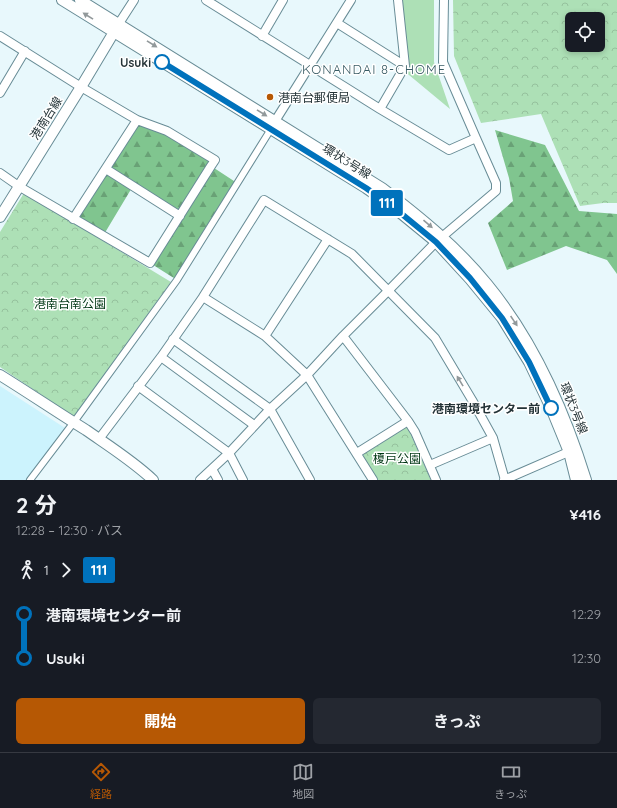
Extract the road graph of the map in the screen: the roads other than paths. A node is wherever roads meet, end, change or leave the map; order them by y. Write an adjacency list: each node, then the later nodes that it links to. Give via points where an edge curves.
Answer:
1 (62, 0): 10 (street, 環状3号線, one-way to 1)
2 (80, 0): 10 (street, 環状3号線)
3 (134, 0): 10 (street)
4 (206, 0): 12 (street)
5 (283, 0): 12 (street)
6 (351, 0): 9 (street)
7 (398, 0): 15 (street)
8 (444, 0): 21 (street, via 443,62)
9 (337, 23): 14 (street); 15 (street)
10 (116, 28): 16 (street, 港南台線); 20 (street, 環状3号線)
11 (0, 36): 13 (street)
12 (262, 36): 14 (street)
13 (25, 51): 16 (street); 17 (street)
14 (310, 66): 18 (street); 20 (street)
15 (405, 66): 18 (street)
16 (81, 87): 19 (street); 24 (street, 港南台線)
17 (0, 93)
18 (380, 109): 21 (street, via 449,150)
19 (137, 120): 22 (street); 25 (street, via 167,131 215,160)
20 (273, 125): 29 (street, 環状3号線); 41 (street, via 177,280)
21 (476, 138): 29 (street, via 496,183 496,191)
22 (106, 169): 25 (street); 27 (street)
23 (0, 173): 24 (street)
24 (20, 187): 26 (street, 港南台線); 27 (street)
25 (180, 216): 27 (street, via 150,263)
26 (0, 217)
27 (73, 219)
28 (328, 239): 30 (street, via 352,254); 31 (street, via 264,200); 32 (street)
29 (439, 239): 30 (street); 45 (street, 環状3号線, via 502,318 529,362)
30 (388, 291): 33 (street); 43 (street, one-way to 30, via 435,338)
31 (203, 297): 32 (street); 34 (street)
32 (265, 336): 37 (street)
33 (343, 336): 37 (street); 40 (street)
34 (174, 339): 35 (street); 39 (street)
35 (161, 356): 38 (street); 42 (street)
36 (0, 375): 41 (street)
37 (307, 375): 39 (street); 47 (street)
38 (138, 386): 44 (street); 46 (street)
39 (270, 409): 42 (street); 55 (street)
40 (408, 421): 47 (street); 48 (street)
41 (74, 422): 44 (street); 50 (street)
42 (254, 425): 46 (street)
43 (493, 438): 48 (street); 58 (street)
44 (99, 439): 51 (street)
45 (573, 451): 58 (street); 59 (street, 環状3号線); 60 (street, 環状3号線)
46 (229, 453): 49 (street); 54 (street)
47 (357, 453): 56 (street)
48 (430, 466): 57 (street)
49 (212, 469): 52 (street); 53 (street)
50 (30, 480)
51 (153, 480)
52 (200, 480)
53 (218, 480)
54 (243, 480)
55 (310, 480)
56 (373, 480)
57 (436, 480)
58 (505, 480)
59 (576, 480)
60 (586, 480)

